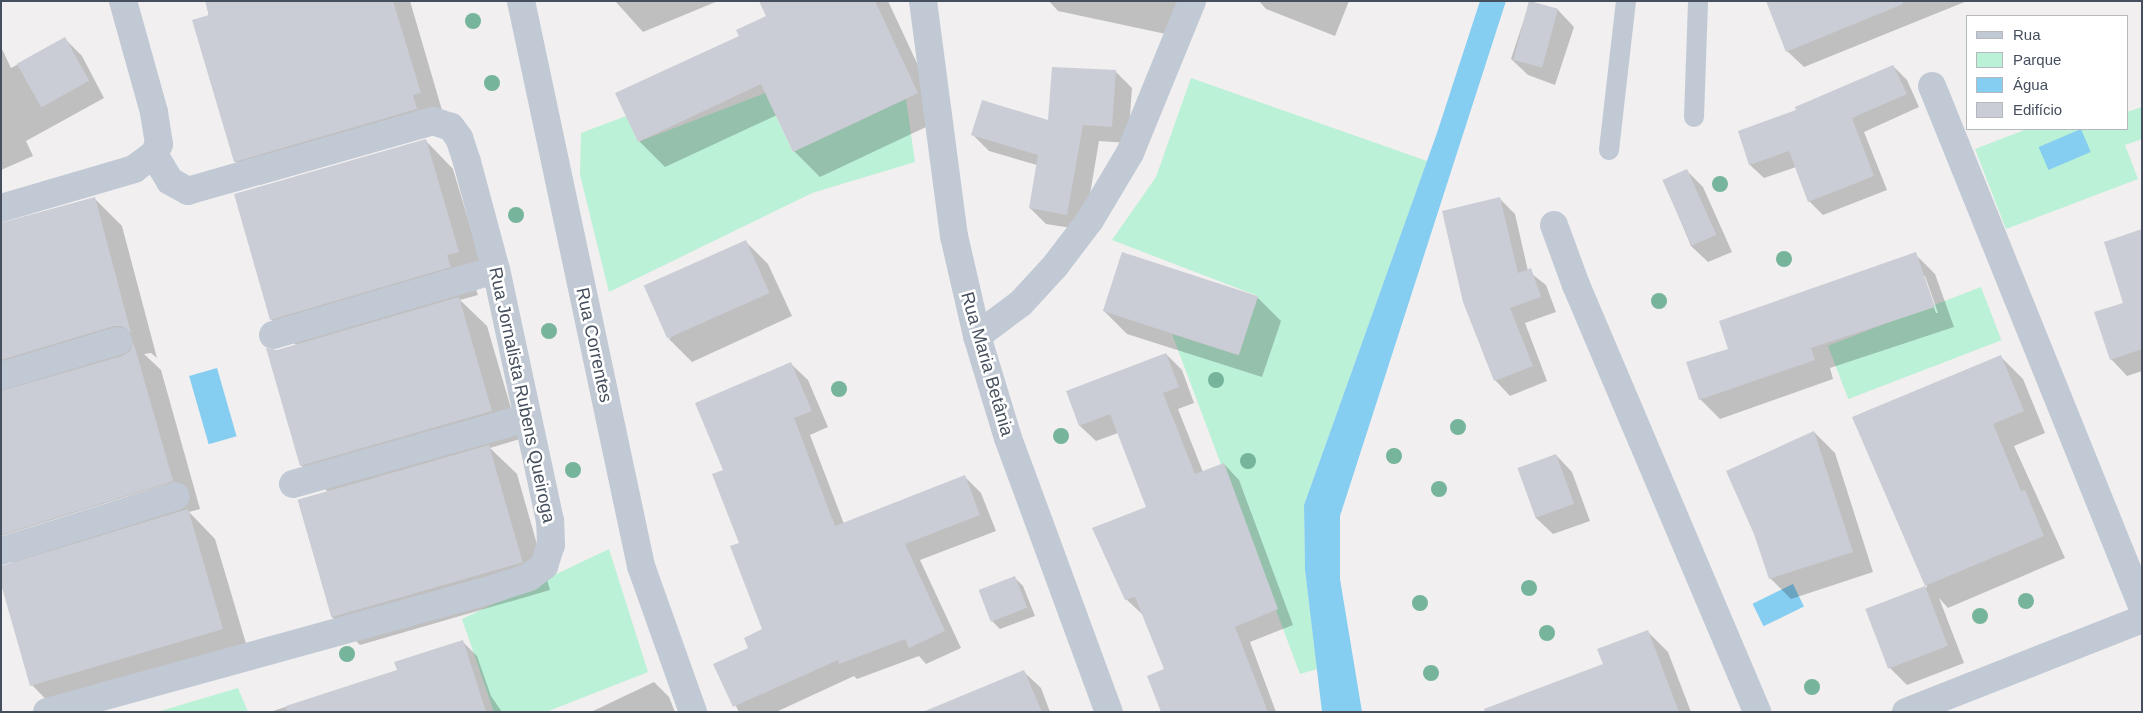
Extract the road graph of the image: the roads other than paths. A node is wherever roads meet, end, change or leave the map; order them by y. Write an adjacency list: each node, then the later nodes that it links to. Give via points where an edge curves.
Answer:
1 (123, 1): 10 (street, via 154,112 159,144)
2 (521, 1): 25 (street, Rua Correntes, via 641,566)
3 (923, 1): 15 (street, Rua Maria Betânia, via 954,236)
4 (1192, 1): 15 (street, via 1130,153 1090,220 1056,266 1021,303)
5 (1626, 1): 9 (lane)
6 (1698, 1): 8 (lane)
7 (1932, 86): 22 (street)
8 (1694, 117)
9 (1609, 150)
10 (154, 154): 11 (street, via 134,169); 13 (street, Rua Jornalista Rubens Queiroga, via 170,181 188,190 433,121 451,127 460,138)
11 (1, 208)
12 (1554, 226): 27 (street)
13 (496, 270): 14 (street); 18 (street, Rua Jornalista Rubens Queiroga)
14 (273, 335)
15 (977, 336): 26 (street, Rua Maria Betânia, via 1008,438)
16 (118, 341): 17 (street)
17 (1, 376)
18 (526, 418): 19 (street); 24 (street, Rua Jornalista Rubens Queiroga, via 550,521 551,545 544,566 529,577)
19 (293, 484)
20 (176, 496): 21 (street)
21 (1, 551)
22 (2142, 606)
23 (2142, 619): 28 (street)
24 (47, 712)
25 (693, 712)
26 (1109, 712)
27 (1757, 712)
28 (1906, 712)

